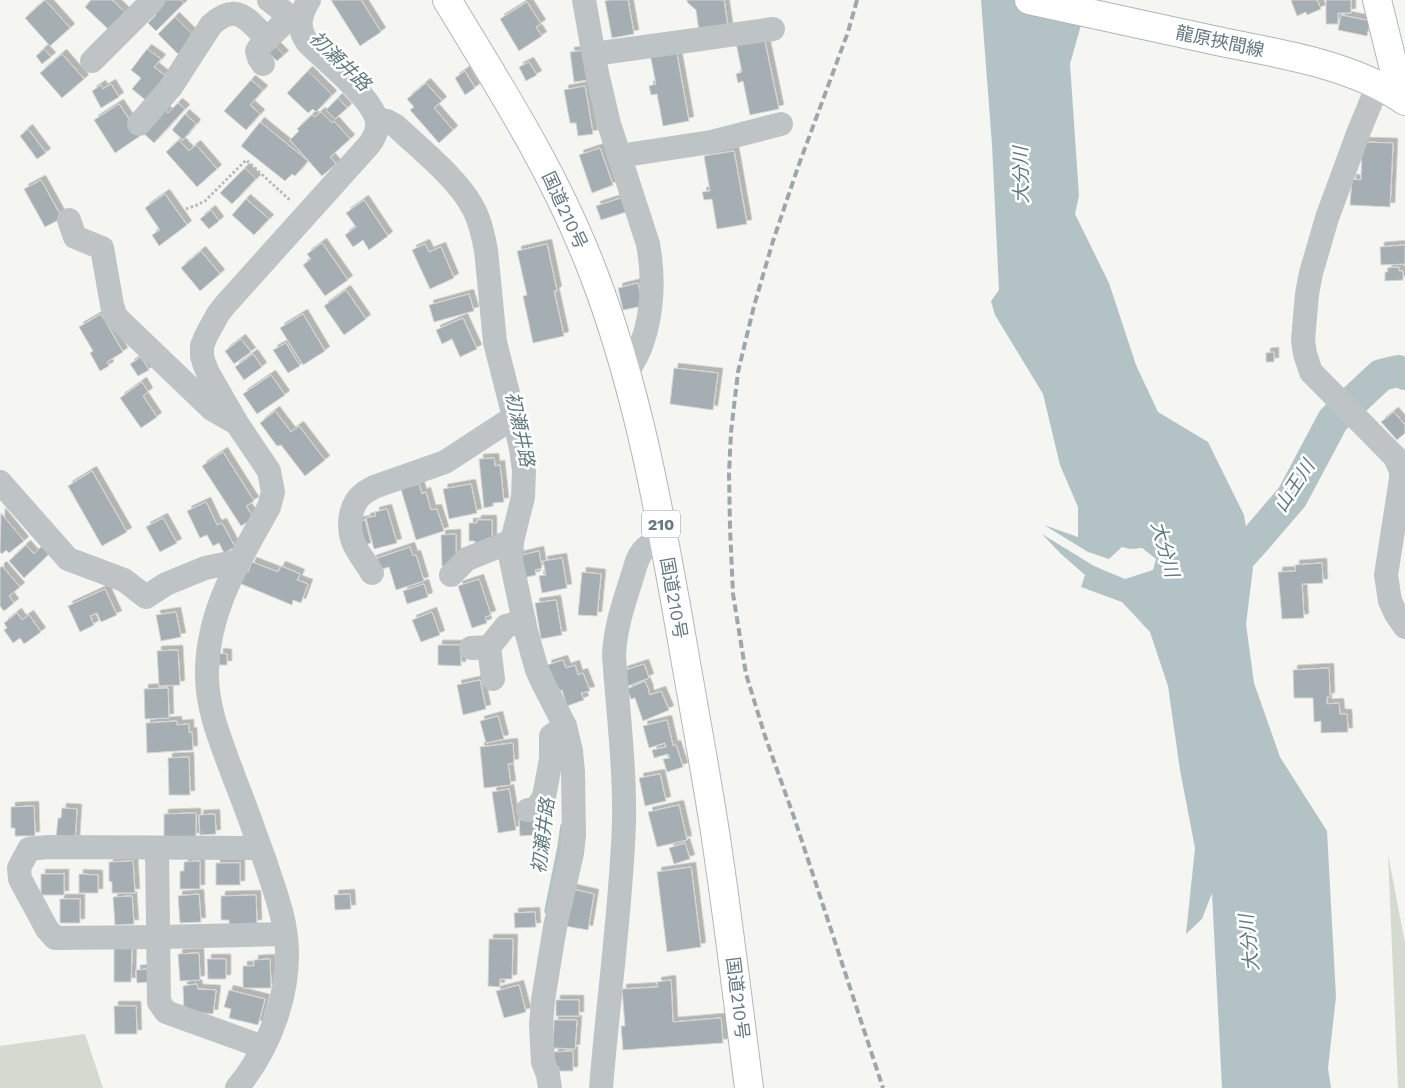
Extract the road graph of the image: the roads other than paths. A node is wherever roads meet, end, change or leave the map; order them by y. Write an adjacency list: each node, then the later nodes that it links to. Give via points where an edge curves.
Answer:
1 (154, 0): 12 (street)
2 (269, 0): 8 (street)
3 (309, 0): 8 (street)
4 (447, 0): 20 (main road, 国道210号 / 210, via 525,131 565,207 591,267)
5 (584, 0): 11 (street)
6 (1029, 0): 14 (main road, 龍原挾間線, via 1262,50 1340,70)
7 (1377, 0): 14 (main road)
8 (295, 21): 10 (street); 15 (street, via 306,42 361,95)
9 (773, 29): 11 (street)
10 (266, 39): 13 (street, via 258,51); 16 (street, via 240,15 226,14 219,18 211,25 171,87)
11 (594, 54): 18 (street)
12 (92, 61)
13 (263, 64)
14 (1396, 89): 30 (street, via 1359,131 1318,248 1307,294 1303,340 1312,372 1395,457 1401,471 1386,575 1390,601)
15 (376, 120): 21 (street, via 387,120 396,126 454,182 473,206 486,250 494,342); 22 (street, via 374,139 224,305 211,325 202,356 211,379)
16 (139, 124)
17 (781, 124): 18 (street, via 711,142)
18 (619, 156): 20 (street, via 648,244 652,284 644,338)
19 (69, 220): 22 (street, via 75,237 102,248 116,317 212,409)
20 (627, 374): 25 (main road, 国道210号 / 210)
21 (514, 418): 24 (street, via 521,449 524,489); 27 (street, via 445,462 374,487 358,498 351,515 350,529 355,546)
22 (238, 425): 26 (street, via 269,472 273,492 269,507)
23 (0, 482): 26 (street, via 68,559 124,580 146,597 166,584 205,568)
24 (512, 541): 28 (street, via 467,559); 29 (street, via 511,560)
25 (665, 542): 41 (street, via 645,547 636,561 615,644 624,825); 42 (main road, 国道210号 / 210, via 714,831)
26 (239, 562): 35 (street, via 223,592 211,628 208,690 220,740)
27 (372, 572)
28 (450, 575)
29 (524, 620): 31 (street, via 506,626 480,647); 32 (street, via 542,681)
30 (1405, 627)
31 (493, 679)
32 (565, 726): 33 (street, via 551,736 544,797 535,810); 40 (street, via 573,772 574,835 542,1010 542,1055)
33 (528, 810)
34 (157, 848): 35 (street); 37 (street); 37 (street, via 48,847 29,850 19,868 20,879 55,938)
35 (260, 848): 36 (street, via 280,907)
36 (285, 934): 37 (street); 38 (street, via 286,972 277,1017)
37 (158, 937): 38 (street, via 159,1002 166,1012)
38 (262, 1047): 39 (street, via 250,1072)
39 (237, 1088)
40 (550, 1088)
41 (601, 1088)
42 (749, 1088)

